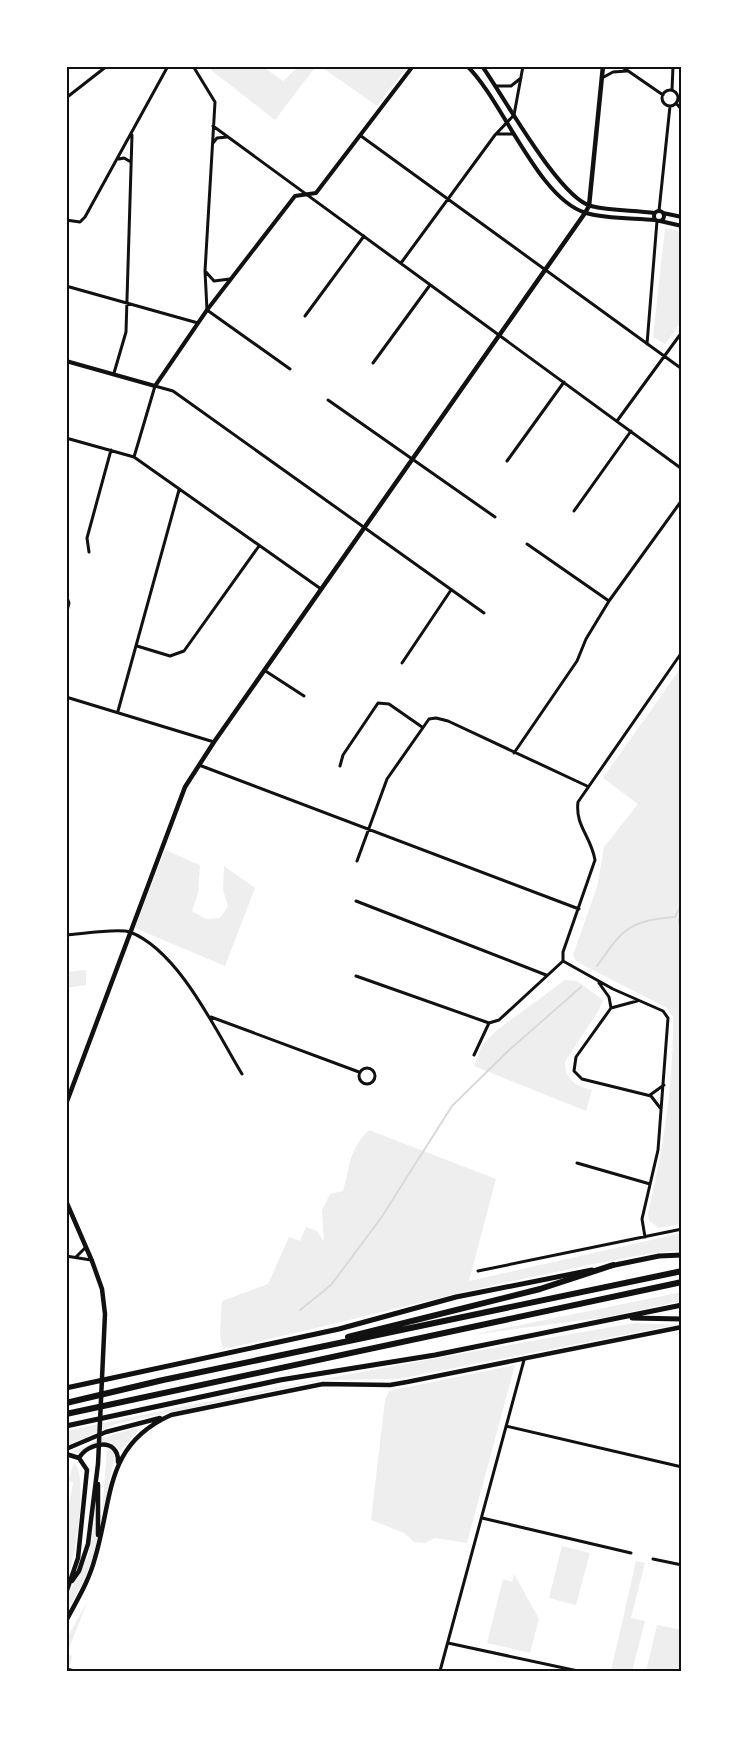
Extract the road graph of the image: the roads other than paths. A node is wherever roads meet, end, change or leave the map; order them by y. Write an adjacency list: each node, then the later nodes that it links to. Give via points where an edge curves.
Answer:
1 (107, 66): 18 (street)
2 (168, 66): 26 (street)
3 (193, 66): 24 (street, via 215,102)
4 (414, 66): 28 (street)
5 (467, 66): 23 (street)
6 (482, 66): 14 (street)
7 (524, 66): 12 (street)
8 (603, 66): 13 (main road)
9 (621, 66): 11 (street)
10 (673, 66): 15 (street)
11 (628, 71): 13 (street, via 613,72); 16 (street)
12 (522, 77): 14 (street, via 511,86); 22 (street)
13 (602, 79): 35 (main road)
14 (496, 86): 22 (street)
15 (672, 90): 16 (street); 17 (street)
16 (663, 95): 20 (street)
17 (680, 95): 19 (street)
18 (66, 98)
19 (676, 103): 20 (street); 21 (street)
20 (670, 106): 36 (street)
21 (682, 110)
22 (514, 115): 23 (street); 35 (street, via 566,187)
23 (506, 123): 25 (street); 27 (street)
24 (213, 126): 29 (street); 30 (street)
25 (513, 134): 27 (street); 37 (street, via 559,196)
26 (132, 135): 31 (street); 32 (street)
27 (495, 135): 34 (street)
28 (361, 136): 33 (street, via 316,193); 34 (street)
29 (231, 139): 30 (street, via 217,138); 33 (street)
30 (212, 148): 44 (street)
31 (118, 160): 32 (street); 39 (street, via 85,217 80,222)
32 (131, 162): 49 (street)
33 (306, 194): 42 (street); 46 (street, via 296,196)
34 (446, 200): 43 (street); 45 (street)
35 (589, 206): 36 (street); 37 (main road)
36 (659, 212): 38 (street); 40 (street); 40 (street, via 663,219)
37 (585, 213): 40 (street); 45 (main road)
38 (682, 216)
39 (66, 220)
40 (657, 221): 41 (street); 55 (street)
41 (682, 226)
42 (364, 236): 43 (street); 51 (street)
43 (400, 263): 47 (street)
44 (205, 270): 46 (street, via 214,281); 50 (street)
45 (544, 270): 54 (main road); 55 (street)
46 (230, 279): 50 (street)
47 (430, 285): 54 (street); 58 (street)
48 (66, 286): 49 (street)
49 (127, 303): 52 (street); 61 (street, via 126,332)
50 (207, 310): 52 (street); 59 (street)
51 (305, 316)
52 (198, 323): 63 (street)
53 (682, 332): 56 (street)
54 (499, 334): 62 (street); 70 (main road)
55 (647, 344): 56 (street)
56 (664, 357): 60 (street); 65 (street)
57 (66, 360): 61 (street)
58 (373, 363)
59 (290, 369)
60 (682, 369)
61 (114, 373): 63 (street)
62 (564, 382): 65 (street); 71 (street)
63 (155, 386): 69 (street); 77 (street, via 173,391)
64 (328, 400): 70 (street)
65 (616, 421): 66 (street)
66 (631, 431): 72 (street); 75 (street)
67 (66, 438): 68 (street)
68 (111, 450): 69 (street); 80 (street, via 87,538)
69 (134, 457): 73 (street)
70 (411, 460): 76 (street); 77 (main road)
71 (507, 461)
72 (682, 468)
73 (179, 490): 79 (street); 87 (street)
74 (682, 500): 84 (street)
75 (574, 511)
76 (495, 517)
77 (364, 527): 81 (main road); 82 (street)
78 (527, 544): 84 (street)
79 (259, 546): 81 (street); 87 (street, via 184,651 170,656)
80 (90, 552)
81 (321, 589): 90 (main road)
82 (451, 590): 85 (street); 89 (street)
83 (66, 595): 86 (street)
84 (609, 601): 96 (street, via 577,661)
85 (484, 613)
86 (66, 615)
87 (137, 646): 93 (street)
88 (682, 652): 99 (street)
89 (402, 663)
90 (264, 670): 91 (street); 95 (main road)
91 (304, 696)
92 (66, 697): 93 (street)
93 (118, 711): 95 (street)
94 (423, 727): 96 (street, via 429,719 436,718); 98 (street, via 389,704 378,703 343,755); 100 (street, via 387,779)
95 (214, 742): 97 (main road)
96 (514, 753): 99 (street)
97 (199, 765): 100 (street); 104 (main road, via 185,787)
98 (340, 766)
99 (587, 786): 103 (street, via 578,802 576,817 593,847 595,860)
100 (368, 830): 101 (street); 103 (street)
101 (357, 861)
102 (356, 901): 107 (street)
103 (579, 909): 106 (street)
104 (129, 932): 105 (street); 112 (street, via 165,956); 119 (main road)
105 (66, 935)
106 (563, 961): 107 (street); 109 (street)
107 (546, 975): 113 (street, via 499,1020)
108 (356, 976): 113 (street)
109 (598, 981): 110 (street); 111 (street)
110 (639, 1000): 111 (street); 117 (street, via 663,1011 668,1018)
111 (611, 1008): 118 (street, via 576,1057 574,1071 582,1079)
112 (209, 1016): 115 (street); 116 (street)
113 (489, 1023): 114 (street)
114 (474, 1055)
115 (359, 1072): 115 (street, via 371,1068 374,1080 369,1084 361,1082)
116 (242, 1074)
117 (664, 1085): 118 (street); 121 (street)
118 (648, 1095): 121 (street)
119 (67, 1098): 120 (main road)
120 (66, 1104)
121 (662, 1110): 123 (street)
122 (577, 1163): 123 (street)
123 (650, 1184): 126 (street, via 642,1219)
124 (66, 1201): 127 (main road)
125 (682, 1229): 126 (street)
126 (645, 1236): 133 (street)
127 (87, 1246): 130 (street); 131 (main road)
128 (682, 1255): 132 (highway)
129 (66, 1256): 130 (street)
130 (74, 1258): 131 (street)
131 (92, 1261): 151 (main road, via 105,1302)
132 (613, 1265): 140 (highway, via 540,1289); 142 (highway, via 446,1299 339,1329)
133 (478, 1271)
134 (682, 1271): 140 (highway)
135 (682, 1282): 144 (highway)
136 (682, 1305): 138 (highway)
137 (682, 1319): 138 (highway)
138 (606, 1321): 146 (highway, via 435,1355 280,1380)
139 (682, 1327): 141 (main road)
140 (305, 1350): 143 (highway)
141 (524, 1360): 145 (main road, via 390,1385 324,1384); 147 (street)
142 (66, 1388)
143 (66, 1403)
144 (66, 1414)
145 (171, 1415): 148 (main road, via 113,1430); 152 (main road, via 141,1433)
146 (66, 1426)
147 (506, 1426): 153 (street); 154 (street)
148 (66, 1449)
149 (66, 1454): 150 (main road)
150 (79, 1458): 152 (main road, via 86,1450 103,1444 118,1453); 159 (main road, via 87,1475 80,1548)
151 (98, 1462): 155 (main road); 159 (main road, via 88,1544 80,1571)
152 (118, 1462): 155 (main road)
153 (682, 1467)
154 (482, 1518): 156 (street); 162 (street)
155 (98, 1547): 161 (main road, via 90,1576)
156 (631, 1553)
157 (653, 1559): 158 (street)
158 (682, 1565)
159 (72, 1581): 160 (main road)
160 (66, 1593)
161 (66, 1621)
162 (448, 1643): 165 (street); 166 (street)
163 (66, 1669): 164 (street)
164 (75, 1671)
165 (440, 1671)
166 (578, 1671)

